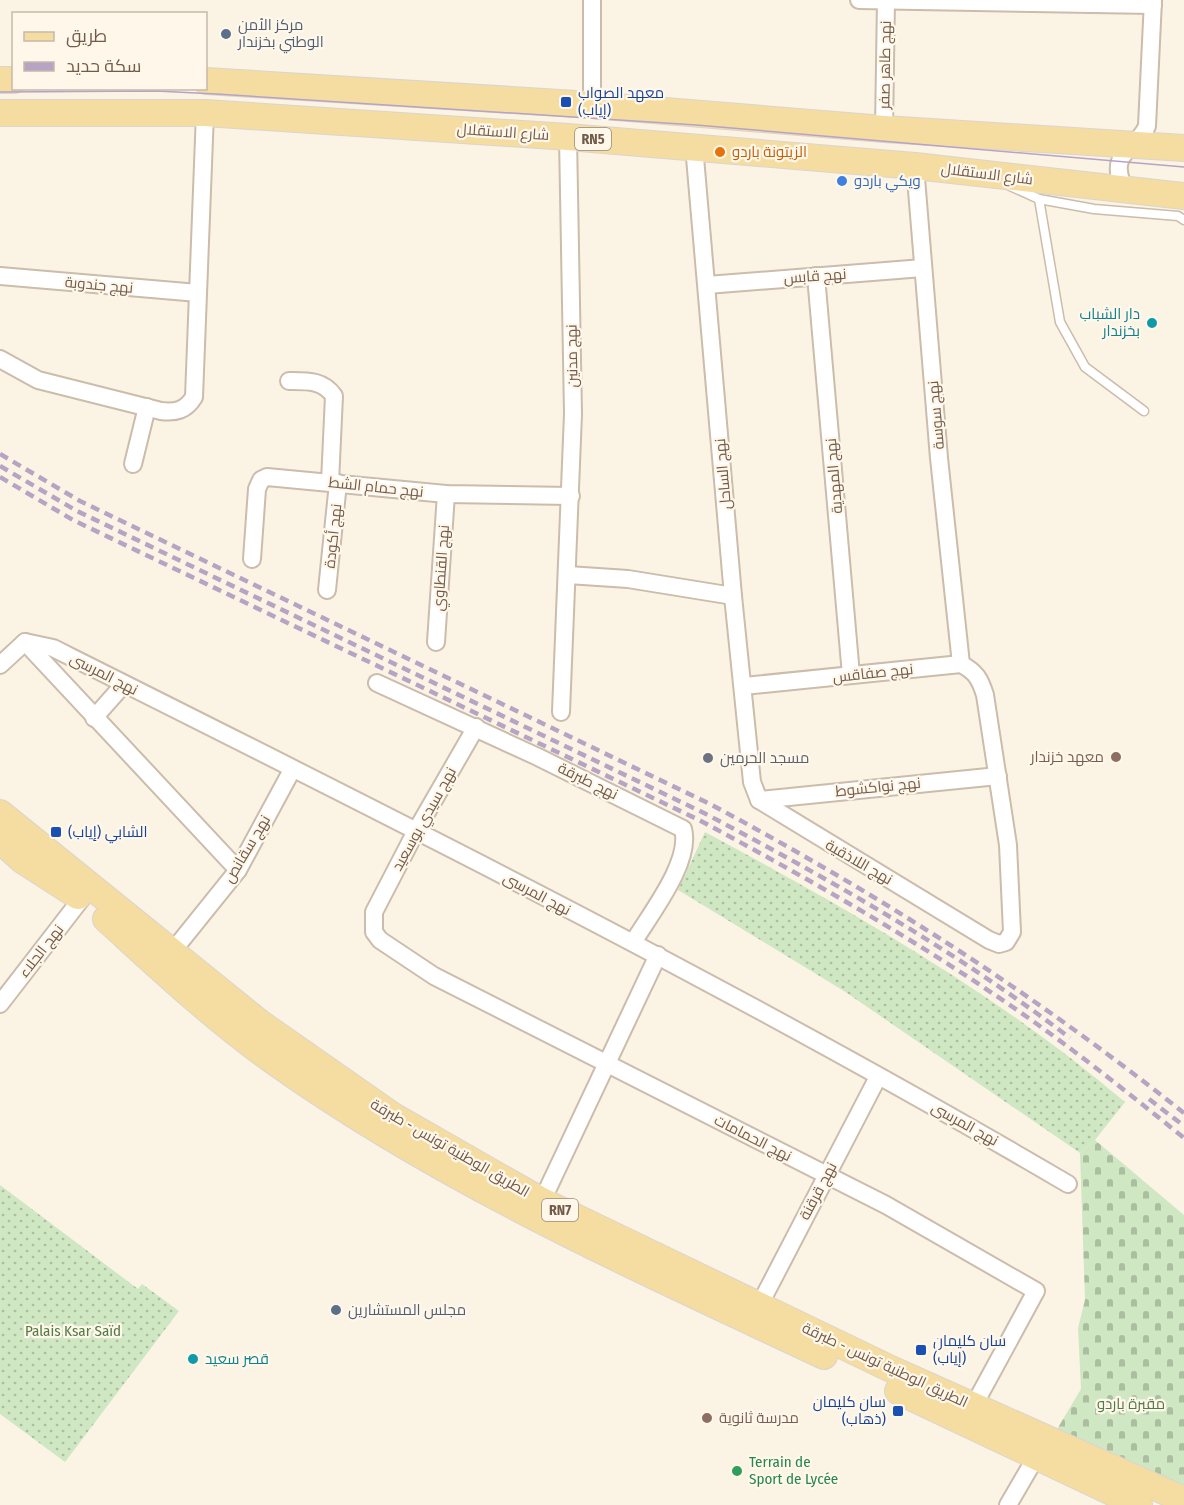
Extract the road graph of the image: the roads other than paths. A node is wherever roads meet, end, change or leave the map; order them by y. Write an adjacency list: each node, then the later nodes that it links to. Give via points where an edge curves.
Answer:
1 (592, 0): 6 (street)
2 (859, 0): 3 (street)
3 (886, 0): 4 (street); 9 (street, نهج طاهر صفر)
4 (1153, 3): 11 (street, via 1149,118)
5 (207, 81): 6 (main road, RN5)
6 (592, 105): 9 (main road, RN5)
7 (0, 113): 8 (main road, شارع الاستقلال / RN5)
8 (205, 113): 10 (main road, شارع الاستقلال / RN5); 23 (street)
9 (884, 129): 11 (main road, RN5)
10 (568, 137): 12 (main road, شارع الاستقلال / RN5); 31 (street, نهج مدنين)
11 (1135, 144): 13 (main road, RN5); 16 (street, via 1124,153 1119,167 1122,183)
12 (694, 146): 14 (main road, شارع الاستقلال / RN5); 22 (street, نهج الساحل)
13 (1184, 148)
14 (915, 166): 15 (main road, شارع الاستقلال / RN5); 19 (street, نهج سوسة)
15 (986, 174): 16 (main road, شارع الاستقلال / RN5); 17 (lane)
16 (1134, 191): 18 (main road, شارع الاستقلال / RN5)
17 (1039, 199): 18 (lane, via 1094,209); 27 (lane, via 1060,322 1085,367)
18 (1181, 207)
19 (923, 268): 21 (street, نهج قابس); 38 (street, نهج سوسة)
20 (0, 276): 23 (street, نهج جندوبة)
21 (816, 276): 22 (street, نهج قابس); 40 (street, نهج المهدية)
22 (707, 285): 35 (street, نهج الساحل)
23 (198, 293): 26 (street, via 194,397 189,405 173,412)
24 (0, 359): 26 (street, via 38,380)
25 (289, 381): 29 (street, نهج أكودة, via 316,382 334,396)
26 (147, 407): 28 (street)
27 (1144, 411)
28 (133, 464)
29 (334, 482): 30 (street, نهج حمام الشط); 32 (street, نهج حمام الشط, via 271,477 261,480 256,495); 34 (street, نهج أكودة)
30 (446, 494): 31 (street, نهج حمام الشط); 37 (street, نهج القنطاوي)
31 (571, 496): 33 (street, نهج مدنين)
32 (252, 559)
33 (568, 575): 35 (street, via 628,579); 44 (street, نهج مدنين)
34 (327, 590)
35 (733, 596): 43 (street, نهج الساحل)
36 (25, 642): 39 (street); 42 (street, نهج المرسى, via 53,648); 45 (street)
37 (436, 642)
38 (961, 664): 40 (street, نهج صفاقس); 48 (street, via 980,679)
39 (0, 665)
40 (851, 675): 43 (street, نهج صفاقس)
41 (377, 683): 46 (street, نهج طبرقة)
42 (124, 684): 45 (street); 47 (street, نهج المرسى)
43 (744, 686): 49 (street, نهج الساحل, via 752,782)
44 (561, 712)
45 (93, 718): 53 (street)
46 (476, 727): 51 (street, نهج سيدي بوسعيد); 56 (street, نهج طبرقة, via 683,829 683,856)
47 (292, 770): 51 (street, نهج المرسى); 53 (street, نهج سقانص)
48 (998, 776): 49 (street, نهج نواكشوط); 49 (street, نهج اللاذقية, via 1008,844 1012,932 1006,942 999,944)
49 (759, 800)
50 (0, 813): 57 (main road, الطريق الوطنية تونس - طبرقة / RN7)
51 (416, 831): 55 (street, نهج سيدي بوسعيد); 56 (street, نهج المرسى)
52 (0, 840): 54 (main road, الطريق الوطنية تونس - طبرقة / RN7, via 22,860)
53 (238, 870): 57 (street, نهج سقانص)
54 (82, 898): 59 (street, نهج الجلاء); 67 (main road, الطريق الوطنية تونس - طبرقة / RN7, via 216,1017 272,1060 383,1134 567,1236)
55 (374, 912): 60 (street, نهج الحمامات, via 374,932 380,940 424,969)
56 (634, 941): 58 (street, نهج المرسى)
57 (172, 952): 64 (main road, الطريق الوطنية تونس - طبرقة / RN7, via 364,1098)
58 (658, 955): 60 (street); 61 (street, نهج المرسى)
59 (0, 1004)
60 (606, 1064): 62 (street, نهج الحمامات); 64 (street)
61 (878, 1077): 62 (street, نهج قرقنة); 63 (street, نهج المرسى)
62 (826, 1176): 65 (street, نهج قرقنة); 66 (street, نهج الحمامات, via 886,1205 1036,1291)
63 (1068, 1184)
64 (542, 1201): 65 (main road, الطريق الوطنية تونس - طبرقة / RN7)
65 (759, 1306): 66 (main road, الطريق الوطنية تونس - طبرقة / RN7)
66 (973, 1407): 68 (main road, الطريق الوطنية تونس - طبرقة / RN7)
67 (1036, 1457): 69 (street); 70 (main road, الطريق الوطنية تونس - طبرقة / RN7)
68 (1184, 1500)
69 (1008, 1505)
70 (1139, 1505)

